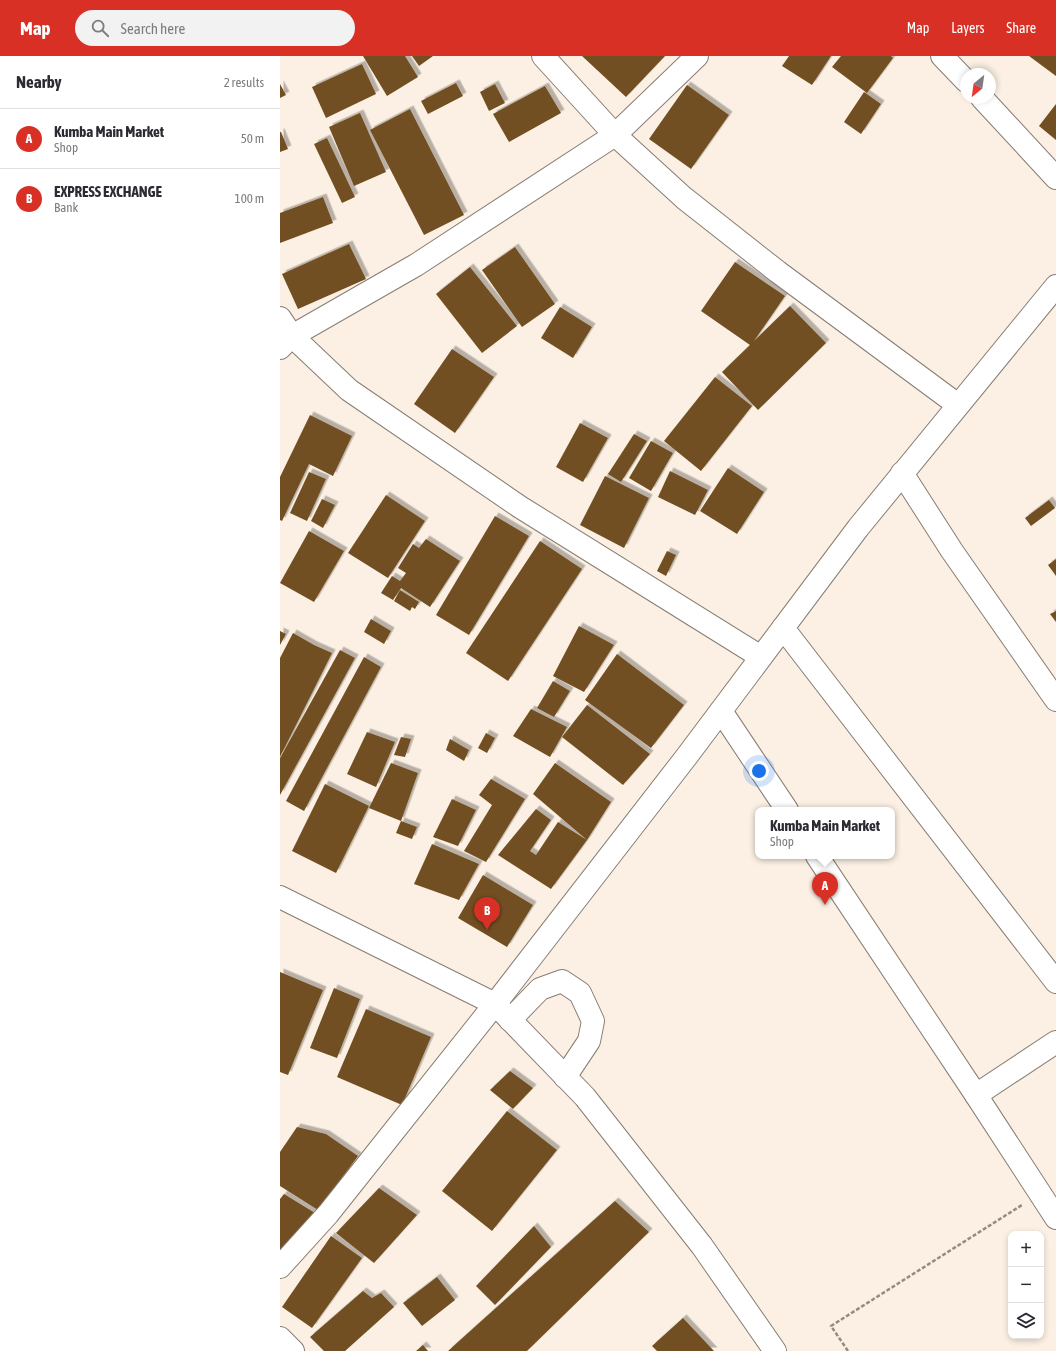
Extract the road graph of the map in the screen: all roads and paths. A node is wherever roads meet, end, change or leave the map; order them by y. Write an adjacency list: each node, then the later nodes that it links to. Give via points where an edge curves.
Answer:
1 (542, 56): 6 (main road)
2 (697, 56): 6 (main road)
3 (942, 56): 4 (main road)
4 (960, 75)
5 (988, 104): 7 (main road)
6 (616, 135): 10 (main road, via 416,265); 11 (main road, via 696,208)
7 (1056, 178)
8 (1056, 286): 11 (main road)
9 (280, 318): 10 (main road)
10 (286, 342): 14 (main road, via 349,390 520,507)
11 (958, 405): 12 (main road)
12 (902, 474): 13 (main road); 15 (main road, via 952,551)
13 (783, 628): 14 (main road); 20 (main road)
14 (761, 658): 16 (main road)
15 (1056, 700)
16 (721, 711): 17 (main road); 21 (main road)
17 (785, 807)
18 (819, 859): 25 (main road)
19 (280, 897): 21 (main road)
20 (1056, 982)
21 (495, 1004): 22 (main road); 28 (main road, via 328,1214)
22 (510, 1020): 24 (main road); 24 (main road, via 540,989 562,981 580,993 593,1021 589,1041)
23 (1056, 1042): 25 (main road)
24 (565, 1076): 31 (main road, via 585,1097 702,1246)
25 (976, 1095): 26 (main road)
26 (1040, 1193): 27 (main road); 32 (path, via 831,1326)
27 (1056, 1218)
28 (280, 1267)
29 (280, 1338): 30 (main road)
30 (293, 1351)
31 (775, 1351)
32 (848, 1351)

